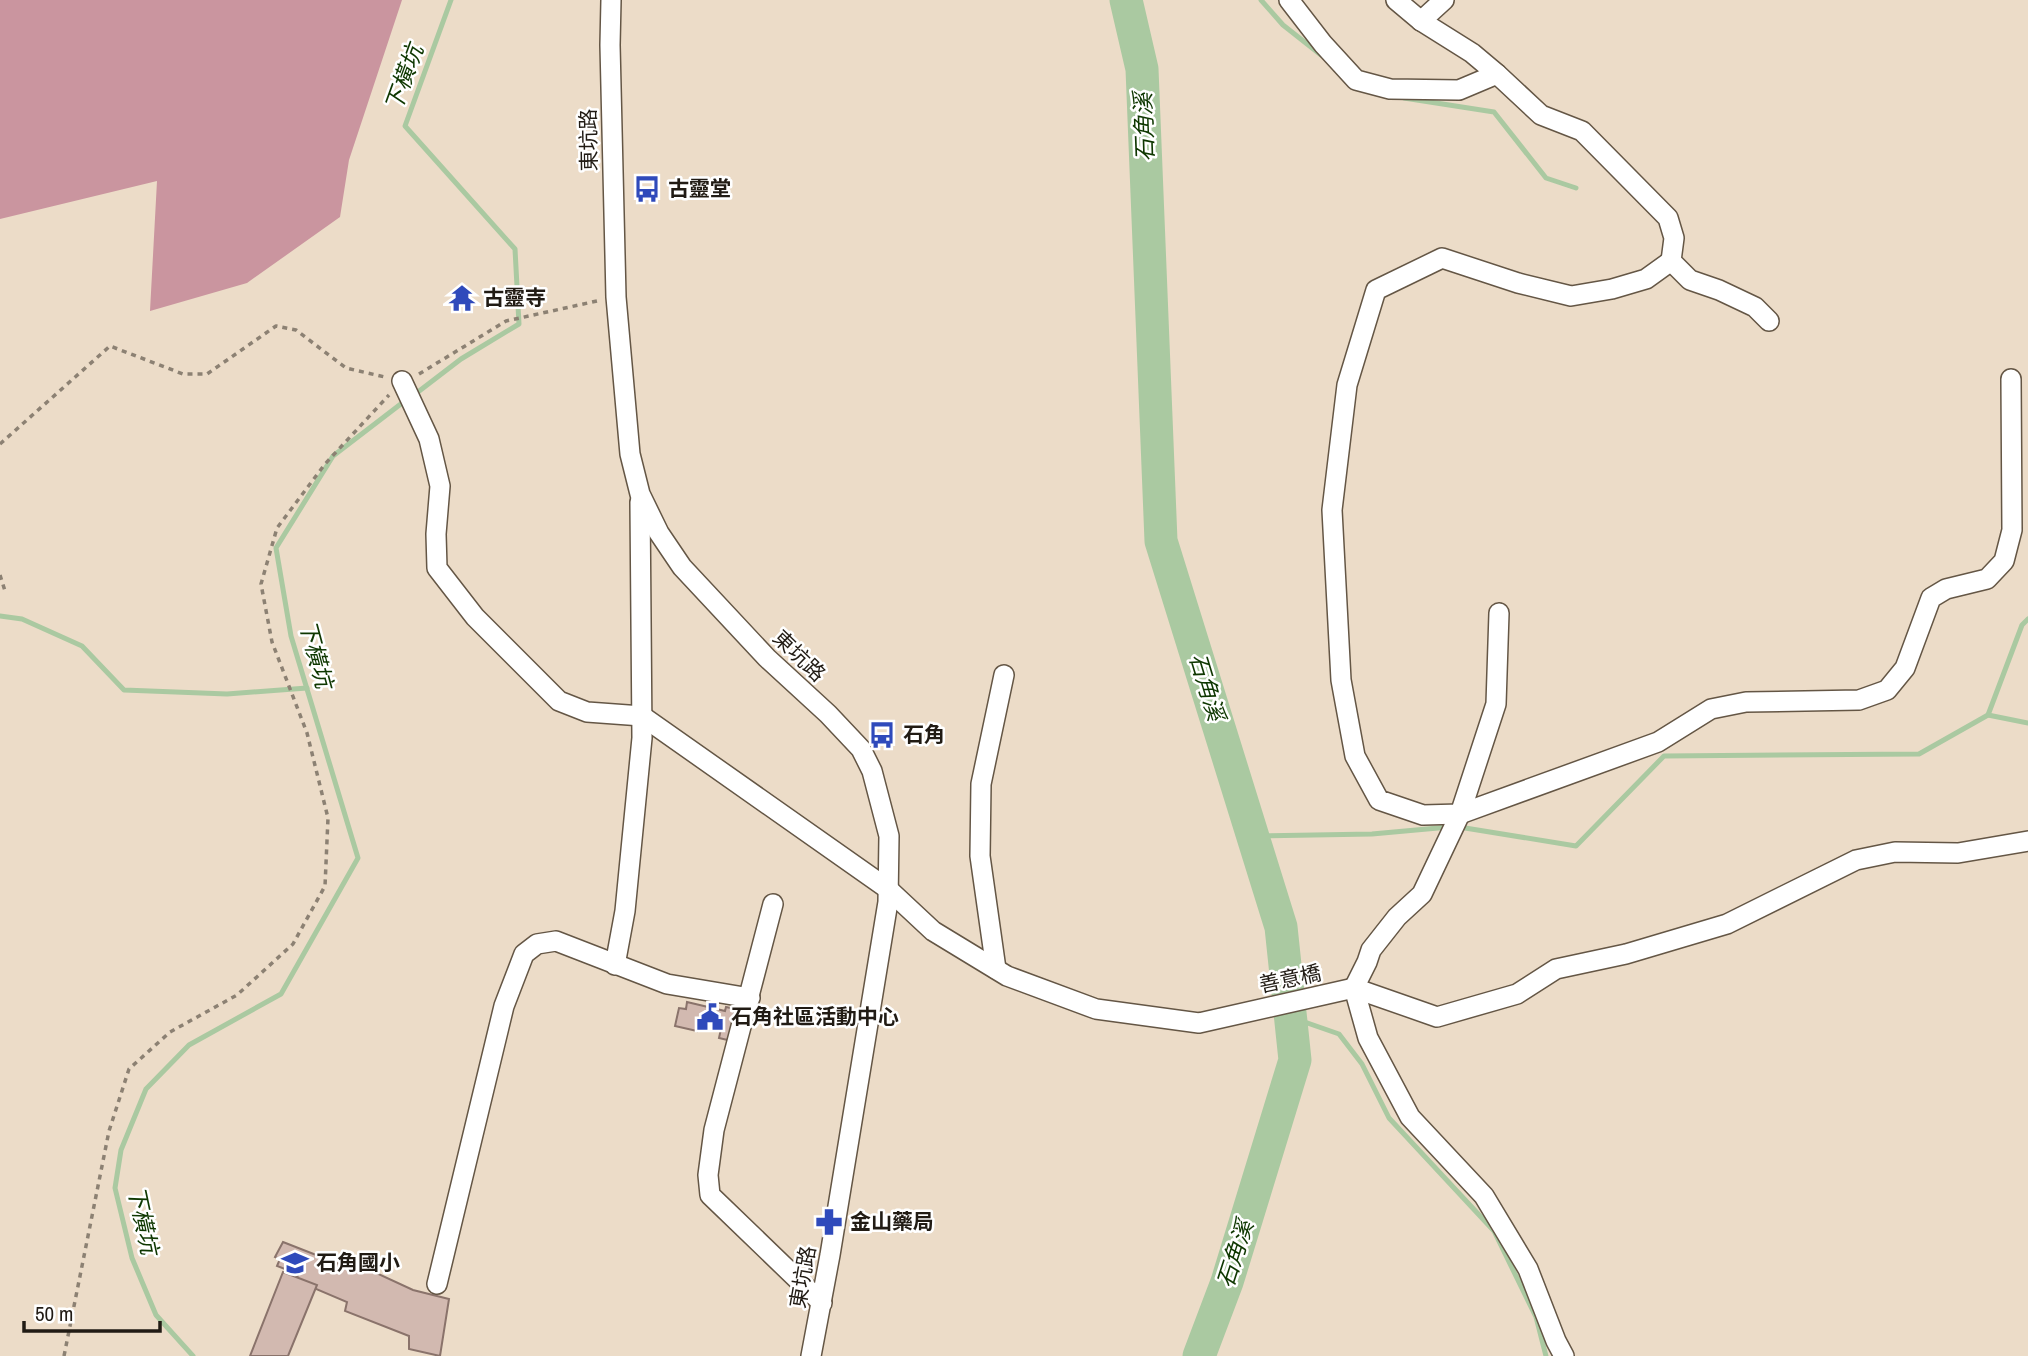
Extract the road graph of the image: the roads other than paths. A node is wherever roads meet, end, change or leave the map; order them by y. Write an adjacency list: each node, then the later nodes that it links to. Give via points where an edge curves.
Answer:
1 (611, 0): 11 (street, 東坑路, via 616,298 630,454)
2 (1289, 0): 6 (street, via 1356,80 1390,89 1459,90)
3 (1396, 0): 5 (street)
4 (1444, 0): 5 (street)
5 (1421, 21): 6 (street)
6 (1497, 74): 7 (street, via 1541,115 1582,131 1668,218 1674,238)
7 (1671, 261): 8 (street, via 1690,280 1755,307); 15 (street, via 1646,279 1571,296 1442,258 1376,290 1347,385 1332,510 1342,680 1355,756 1379,800 1423,815)
8 (1769, 321)
9 (2011, 379): 15 (street, via 2012,530 2004,561 1987,579 1931,598 1905,668 1887,691 1859,700 1746,702 1710,709 1658,742)
10 (403, 383): 14 (street, via 429,439 440,486 437,568 475,617 559,701 587,712)
11 (640, 494): 14 (street); 17 (street, 東坑路, via 682,568 861,749 872,771 889,836)
12 (1499, 613): 15 (street, via 1496,704)
13 (1004, 674): 20 (street, via 981,784 980,856)
14 (642, 716): 17 (street, 善意橋); 19 (street, via 625,911)
15 (1460, 814): 21 (street, via 1422,894 1396,917 1371,950)
16 (2028, 841): 21 (street, via 1958,853 1895,852 1856,860 1727,924 1556,969 1517,994 1437,1017)
17 (888, 889): 20 (street, 善意橋, via 933,931); 24 (street, 東坑路)
18 (773, 904): 22 (street)
19 (615, 965): 22 (street, via 667,985); 23 (street, via 556,940 537,944 524,954 504,1006)
20 (996, 969): 21 (street, 善意橋, via 1096,1009 1199,1023)
21 (1354, 988): 26 (street, via 1368,1038 1410,1117 1484,1196 1528,1269)
22 (750, 998): 24 (street, via 715,1130 708,1175 710,1195)
23 (437, 1284)
24 (822, 1303): 25 (street, 東坑路)
25 (811, 1356)
26 (1564, 1356)

